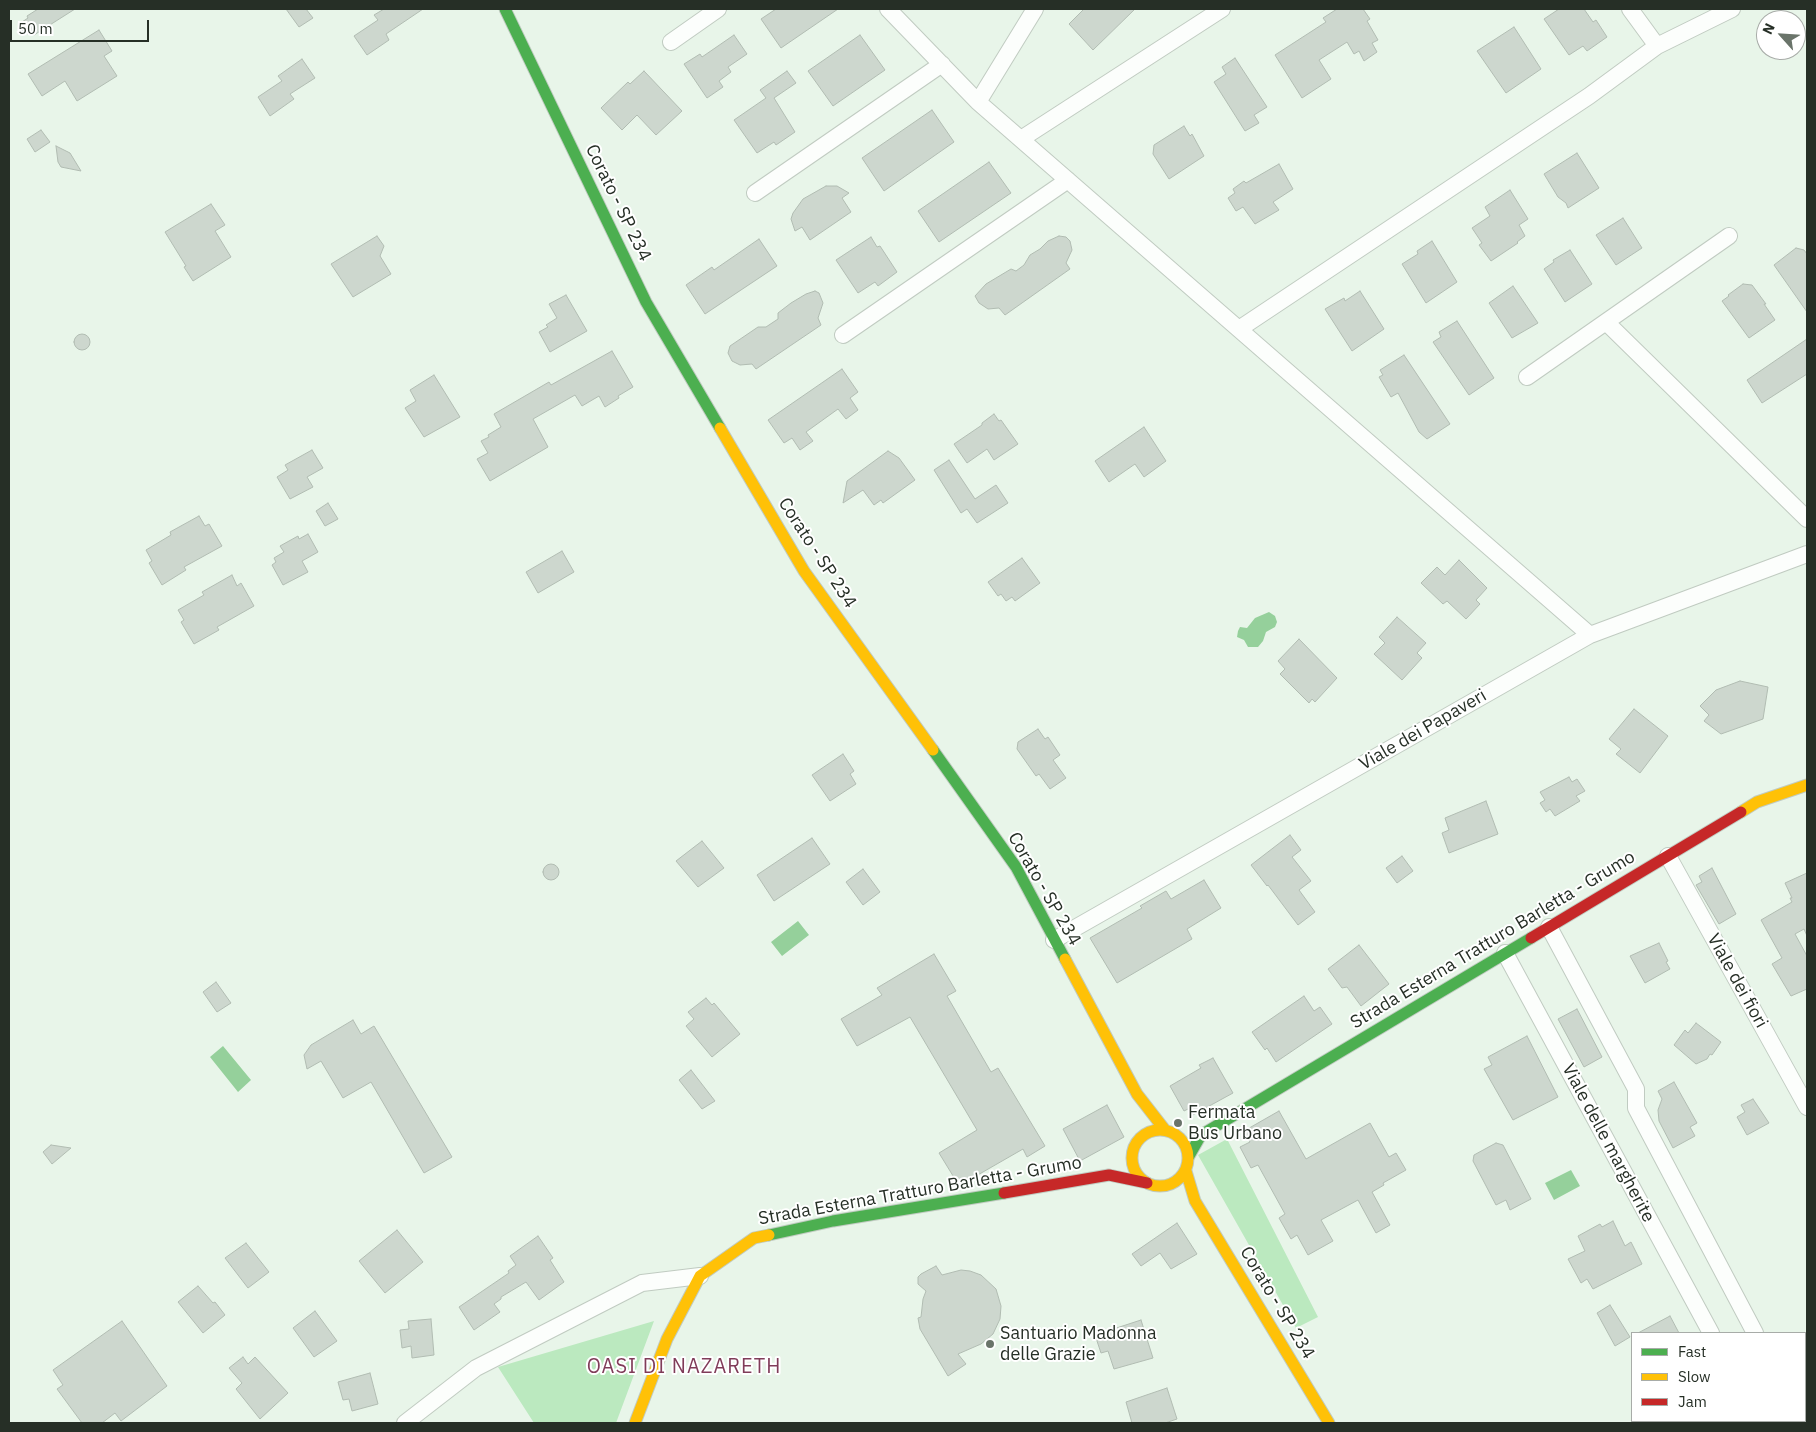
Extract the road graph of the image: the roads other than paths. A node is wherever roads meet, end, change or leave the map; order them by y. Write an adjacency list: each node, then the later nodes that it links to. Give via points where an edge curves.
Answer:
1 (505, 9): 26 (main road, Corato - SP 234, via 646,302 800,562 1016,867)
2 (718, 9): 8 (street)
3 (888, 9): 10 (street)
4 (1035, 9): 11 (street)
5 (1222, 9): 12 (street)
6 (1630, 9): 9 (street)
7 (1732, 9): 9 (street)
8 (671, 42)
9 (1657, 46): 17 (street, via 1589,96)
10 (942, 64): 11 (street); 14 (street)
11 (978, 102): 12 (street)
12 (1021, 139): 13 (street)
13 (1068, 180): 17 (street); 18 (street)
14 (755, 193)
15 (1729, 236): 16 (street)
16 (1606, 322): 19 (street); 20 (street)
17 (1239, 329): 22 (street)
18 (843, 334)
19 (1527, 377)
20 (1807, 519)
21 (1807, 554): 22 (street, Viale dei Papaveri)
22 (1590, 635): 26 (street, Viale dei Papaveri)
23 (1807, 784): 24 (main road, Strada Esterna Tratturo Barletta - Grumo, via 1757,802)
24 (1668, 856): 25 (main road, Strada Esterna Tratturo Barletta - Grumo); 29 (street, Viale dei fiori)
25 (1549, 926): 27 (main road, Strada Esterna Tratturo Barletta - Grumo); 43 (street, via 1636,1088 1636,1108)
26 (1054, 940): 28 (main road, Corato - SP 234)
27 (1506, 953): 31 (main road, Strada Esterna Tratturo Barletta - Grumo); 42 (street, Viale delle margherite)
28 (1137, 1094): 30 (main road, Corato - SP 234); 33 (main road, Corato - SP 234)
29 (1807, 1106)
30 (1164, 1130): 32 (main road, Corato - SP 234); 33 (main road, via 1150,1132)
31 (1201, 1135): 32 (main road, Strada Esterna Tratturo Barletta - Grumo); 35 (main road, Strada Esterna Tratturo Barletta - Grumo)
32 (1178, 1136): 35 (main road)
33 (1138, 1140): 34 (main road, Corato - SP 234)
34 (1132, 1152): 37 (main road, Strada Esterna Tratturo Barletta - Grumo); 38 (main road, via 1134,1170)
35 (1189, 1156): 36 (main road, Corato - SP 234)
36 (1186, 1171): 39 (main road, via 1173,1184); 40 (main road, Corato - SP 234)
37 (1109, 1175): 38 (main road, Strada Esterna Tratturo Barletta - Grumo); 41 (main road, Strada Esterna Tratturo Barletta - Grumo, via 833,1221 754,1238)
38 (1146, 1183): 39 (main road)
39 (1164, 1186): 40 (main road)
40 (1195, 1201): 46 (main road, Corato - SP 234)
41 (700, 1276): 44 (street, via 642,1283 476,1368); 45 (main road, Strada Esterna Tratturo Barletta - Grumo, via 667,1338)
42 (1710, 1332)
43 (1754, 1332)
44 (405, 1423)
45 (635, 1423)
46 (1329, 1423)

